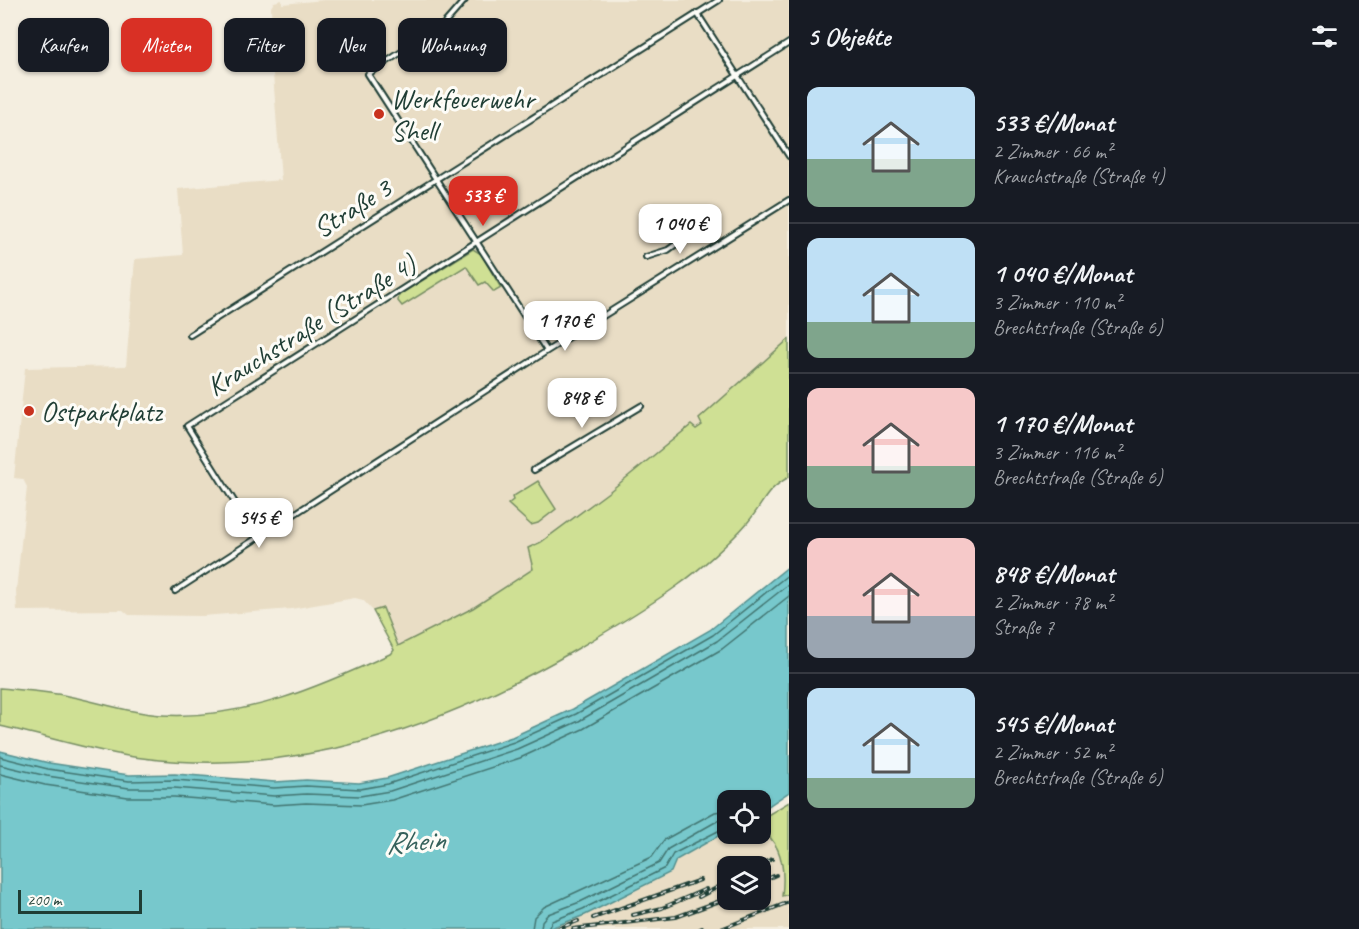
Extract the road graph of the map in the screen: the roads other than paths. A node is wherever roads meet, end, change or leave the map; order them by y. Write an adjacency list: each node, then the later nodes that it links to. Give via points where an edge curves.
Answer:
1 (465, 0): 7 (street, via 444,24 368,74)
2 (719, 0): 3 (street, Straße 3)
3 (697, 12): 5 (street); 7 (street, Straße 3)
4 (789, 44): 5 (street, Krauchstraße (Straße 4))
5 (738, 76): 6 (street); 10 (street, Krauchstraße (Straße 4))
6 (789, 156)
7 (436, 178): 10 (street); 12 (street, Straße 3)
8 (789, 200): 13 (street)
9 (701, 226): 11 (street, via 668,250)
10 (477, 243): 13 (street); 16 (street, Krauchstraße (Straße 4), via 187,426)
11 (646, 257)
12 (190, 335)
13 (548, 351): 16 (street)
14 (641, 406): 15 (street)
15 (534, 470)
16 (256, 538): 17 (street)
17 (175, 591)

